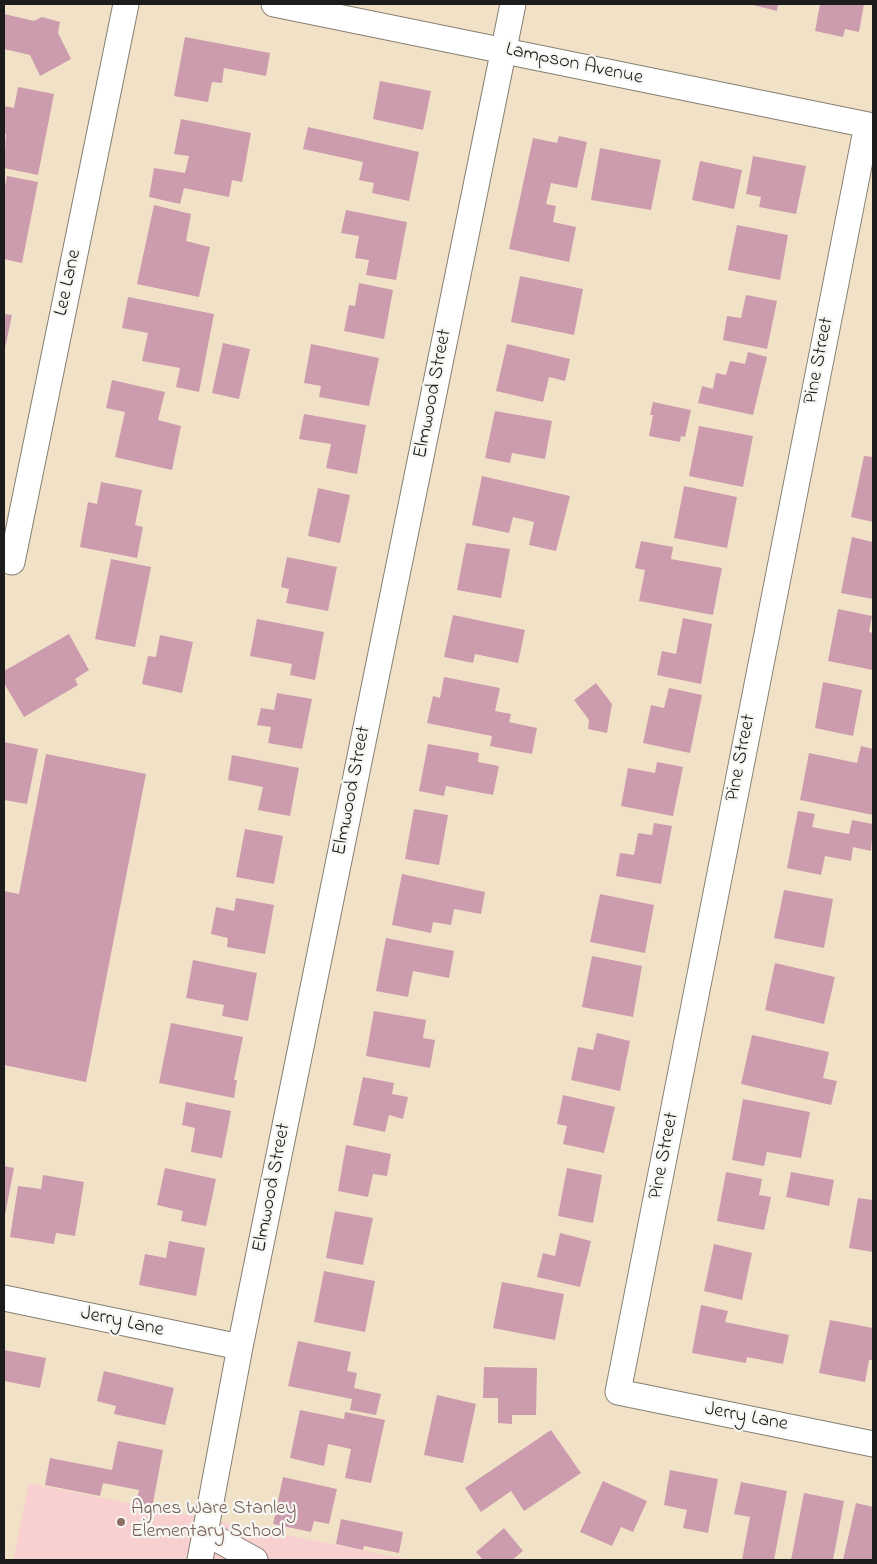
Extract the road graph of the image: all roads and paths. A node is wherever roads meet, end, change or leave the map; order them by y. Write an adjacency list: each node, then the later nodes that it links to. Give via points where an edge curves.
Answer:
1 (126, 4): 6 (street, Lee Lane)
2 (274, 4): 4 (street, Lampson Avenue)
3 (513, 4): 4 (street, Elmwood Street)
4 (504, 51): 5 (street, Lampson Avenue); 8 (street, Elmwood Street)
5 (870, 125): 9 (street, Pine Street)
6 (12, 562)
7 (4, 1298): 8 (street, Jerry Lane)
8 (240, 1348): 11 (street, Elmwood Street)
9 (618, 1392): 10 (street, Jerry Lane)
10 (873, 1444)
11 (204, 1532): 12 (street, Elmwood Street); 13 (street)
12 (200, 1560)
13 (255, 1560)

